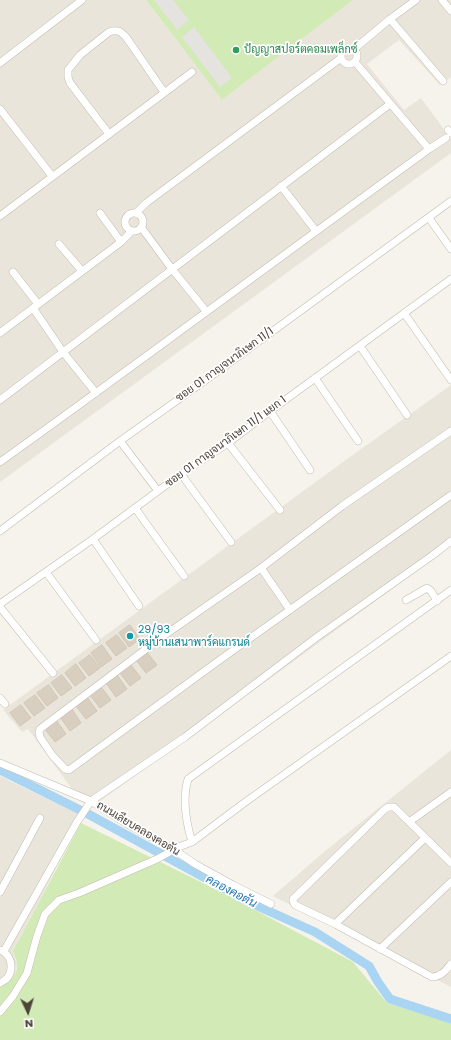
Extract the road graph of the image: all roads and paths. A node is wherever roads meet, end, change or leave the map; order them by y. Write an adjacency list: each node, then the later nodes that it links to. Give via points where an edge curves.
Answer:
1 (82, 0): 9 (street)
2 (416, 0): 5 (street)
3 (442, 0): 4 (street)
4 (451, 10)
5 (390, 19): 6 (street); 11 (street)
6 (353, 50): 7 (street, via 350,48 343,51); 8 (street, via 357,56)
7 (341, 58): 8 (street, via 348,64); 22 (street)
8 (355, 62): 13 (street)
9 (0, 63)
10 (192, 72): 12 (street)
11 (443, 81)
12 (164, 92): 15 (street); 15 (street, via 126,37 115,30 109,32 80,55 68,70 68,78)
13 (390, 104): 17 (street); 19 (street)
14 (0, 109): 18 (street)
15 (109, 134): 18 (street)
16 (448, 134): 17 (street)
17 (429, 149): 27 (street)
18 (52, 176): 23 (street)
19 (281, 186): 27 (street); 31 (street)
20 (451, 201): 24 (street, ซอย 01 กาญจนาภิเษก 11/1)
21 (100, 213): 28 (street)
22 (136, 213): 25 (street, via 142,217); 26 (street, via 126,218 126,226)
23 (0, 216)
24 (429, 218): 30 (street); 48 (street, ซอย 01 กาญจนาภิเษก 11/1)
25 (141, 227): 26 (street, via 139,230); 31 (street)
26 (132, 230): 28 (street)
27 (316, 231): 36 (street)
28 (121, 242): 32 (street)
29 (59, 244): 32 (street)
30 (451, 249)
31 (172, 269): 36 (street); 40 (street)
32 (82, 271): 35 (street)
33 (13, 272): 35 (street)
34 (450, 281): 37 (street, ซอย 01 กาญจนาภิเษก 11/1 แยก 1)
35 (35, 306): 38 (street); 40 (street)
36 (206, 311): 43 (street)
37 (404, 313): 39 (street, ซอย 01 กาญจนาภิเษก 11/1 แยก 1); 42 (street)
38 (0, 332)
39 (360, 346): 41 (street, ซอย 01 กาญจนาภิเษก 11/1 แยก 1); 46 (street)
40 (63, 352): 43 (street); 44 (street)
41 (315, 378): 45 (street, ซอย 01 กาญจนาภิเษก 11/1 แยก 1); 49 (street)
42 (451, 380)
43 (96, 393): 51 (street)
44 (0, 400)
45 (270, 411): 50 (street, ซอย 01 กาญจนาภิเษก 11/1 แยก 1); 52 (street)
46 (407, 415)
47 (451, 431): 62 (street, via 342,506)
48 (120, 441): 54 (street); 58 (street, ซอย 01 กาญจนาภิเษก 11/1)
49 (358, 441)
50 (228, 443): 53 (street, ซอย 01 กาญจนาภิเษก 11/1 แยก 1); 57 (street)
51 (0, 462)
52 (310, 470)
53 (181, 474): 54 (street, ซอย 01 กาญจนาภิเษก 11/1 แยก 1); 61 (street)
54 (158, 491): 56 (street, ซอย 01 กาญจนาภิเษก 11/1 แยก 1)
55 (451, 495): 71 (street)
56 (136, 508): 59 (street, ซอย 01 กาญจนาภิเษก 11/1 แยก 1); 64 (street)
57 (280, 510)
58 (0, 531)
59 (93, 539): 63 (street, ซอย 01 กาญจนาภิเษก 11/1 แยก 1); 69 (street)
60 (451, 541): 79 (street)
61 (231, 542)
62 (261, 568): 71 (street); 71 (street, via 162,637 40,729 40,737 52,755 69,770)
63 (46, 572): 68 (street, ซอย 01 กาญจนาภิเษก 11/1 แยก 1); 72 (street)
64 (184, 576)
65 (451, 590): 67 (street)
66 (406, 600): 67 (street, via 427,588)
67 (437, 601): 83 (street, via 188,779 185,795 186,824)
68 (0, 604)
69 (139, 606)
70 (0, 608): 74 (street)
71 (290, 610)
72 (96, 640)
73 (451, 656): 83 (street)
74 (53, 673)
75 (0, 698): 76 (street)
76 (5, 704)
77 (0, 763): 79 (street, ถนนเลียบคลองคอตัน)
78 (451, 792): 81 (street)
79 (90, 804): 84 (street, ถนนเลียบคลองคอตัน); 91 (street)
80 (40, 818): 87 (street)
81 (409, 822): 82 (street); 89 (street, via 394,807 389,806 293,899 295,905)
82 (425, 838): 85 (street); 89 (street)
83 (192, 842): 84 (street)
84 (170, 851): 88 (street, ถนนเลียบคลองคอตัน); 94 (street, via 59,900 45,914 27,973)
85 (451, 863)
86 (451, 882): 90 (street)
87 (0, 892)
88 (271, 904)
89 (335, 924): 90 (street)
90 (380, 949): 92 (street, via 432,977 441,975)
91 (2, 951): 93 (street, via 10,959 12,969 7,978)
92 (451, 964)
93 (0, 983)
94 (0, 1012)

